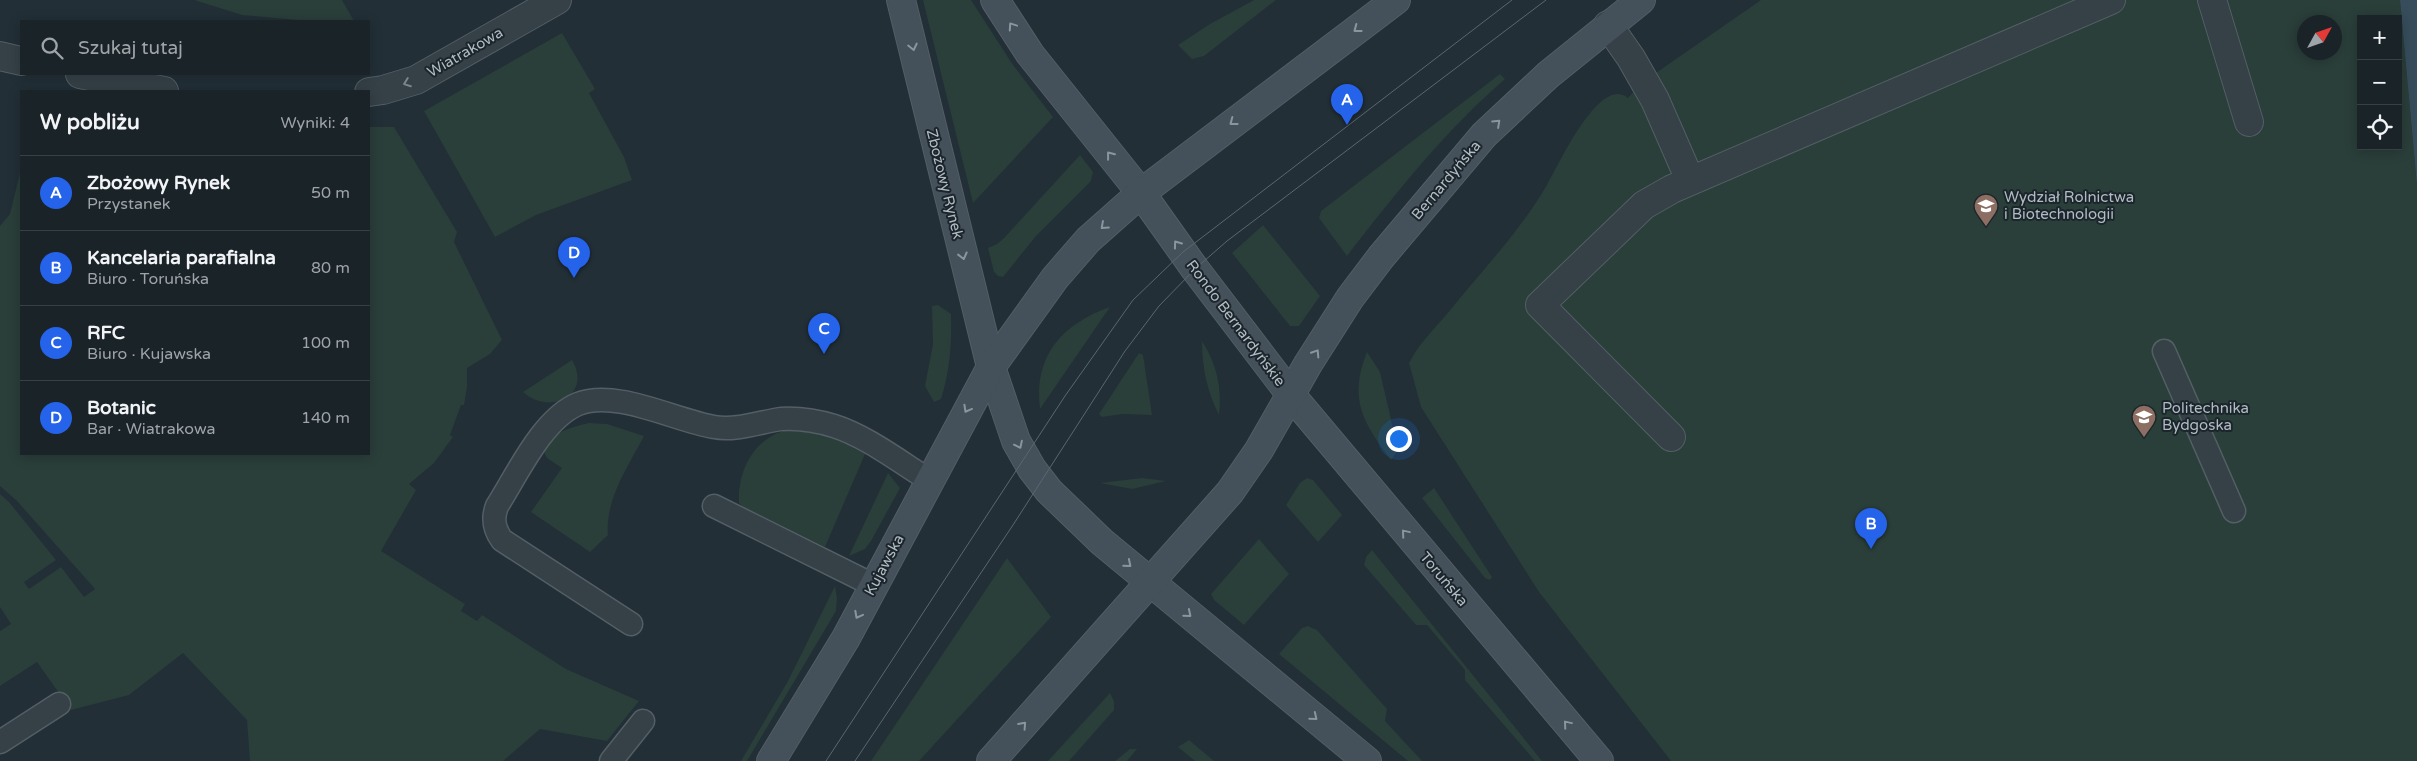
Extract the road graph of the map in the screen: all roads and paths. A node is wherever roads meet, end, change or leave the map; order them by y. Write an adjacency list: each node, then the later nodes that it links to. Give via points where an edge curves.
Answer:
1 (557, 0): 13 (street, Wiatrakowa, one-way to 13, via 416,80)
2 (901, 0): 18 (main road, Zbożowy Rynek, one-way to 18)
3 (995, 0): 16 (main road, one-way to 3, via 1030,54)
4 (1396, 0): 16 (main road, one-way to 16)
5 (1641, 0): 8 (main road, Bernardyńska)
6 (2111, 0): 15 (street)
7 (2212, 0): 14 (street)
8 (1608, 25): 15 (street, via 1655,100); 19 (main road, Bernardyńska, one-way to 8, via 1365,278 1484,135)
9 (0, 56): 10 (street)
10 (20, 61)
11 (85, 75): 12 (street)
12 (159, 90)
13 (370, 92)
14 (2249, 122)
15 (1690, 180): 20 (street, via 1644,205 1540,305)
16 (1141, 193): 18 (main road, one-way to 18, via 1088,240 1055,278); 19 (main road, Rondo Bernardyńskie, one-way to 16)
17 (2164, 351): 23 (lane)
18 (991, 367): 21 (main road, Kujawska, one-way to 21); 24 (main road, one-way to 24, via 1016,441 1040,481 1074,517)
19 (1290, 395): 24 (main road, Rondo Bernardyńskie, via 1259,450 1230,492); 34 (main road, Toruńska, one-way to 19)
20 (1672, 438)
21 (929, 480): 25 (main road, Kujawska); 26 (lane, via 884,451 834,426 782,419 717,428 626,403 587,401 576,405 545,430 497,506 494,525 502,540)
22 (714, 506): 25 (lane)
23 (2234, 511)
24 (1150, 583): 32 (main road, one-way to 24); 33 (main road, one-way to 33)
25 (873, 585): 31 (main road, Kujawska, one-way to 31, via 846,638)
26 (631, 624)
27 (59, 704): 29 (lane)
28 (643, 721): 30 (lane)
29 (0, 742)
30 (611, 761)
31 (771, 761)
32 (991, 761)
33 (1367, 761)
34 (1599, 761)

